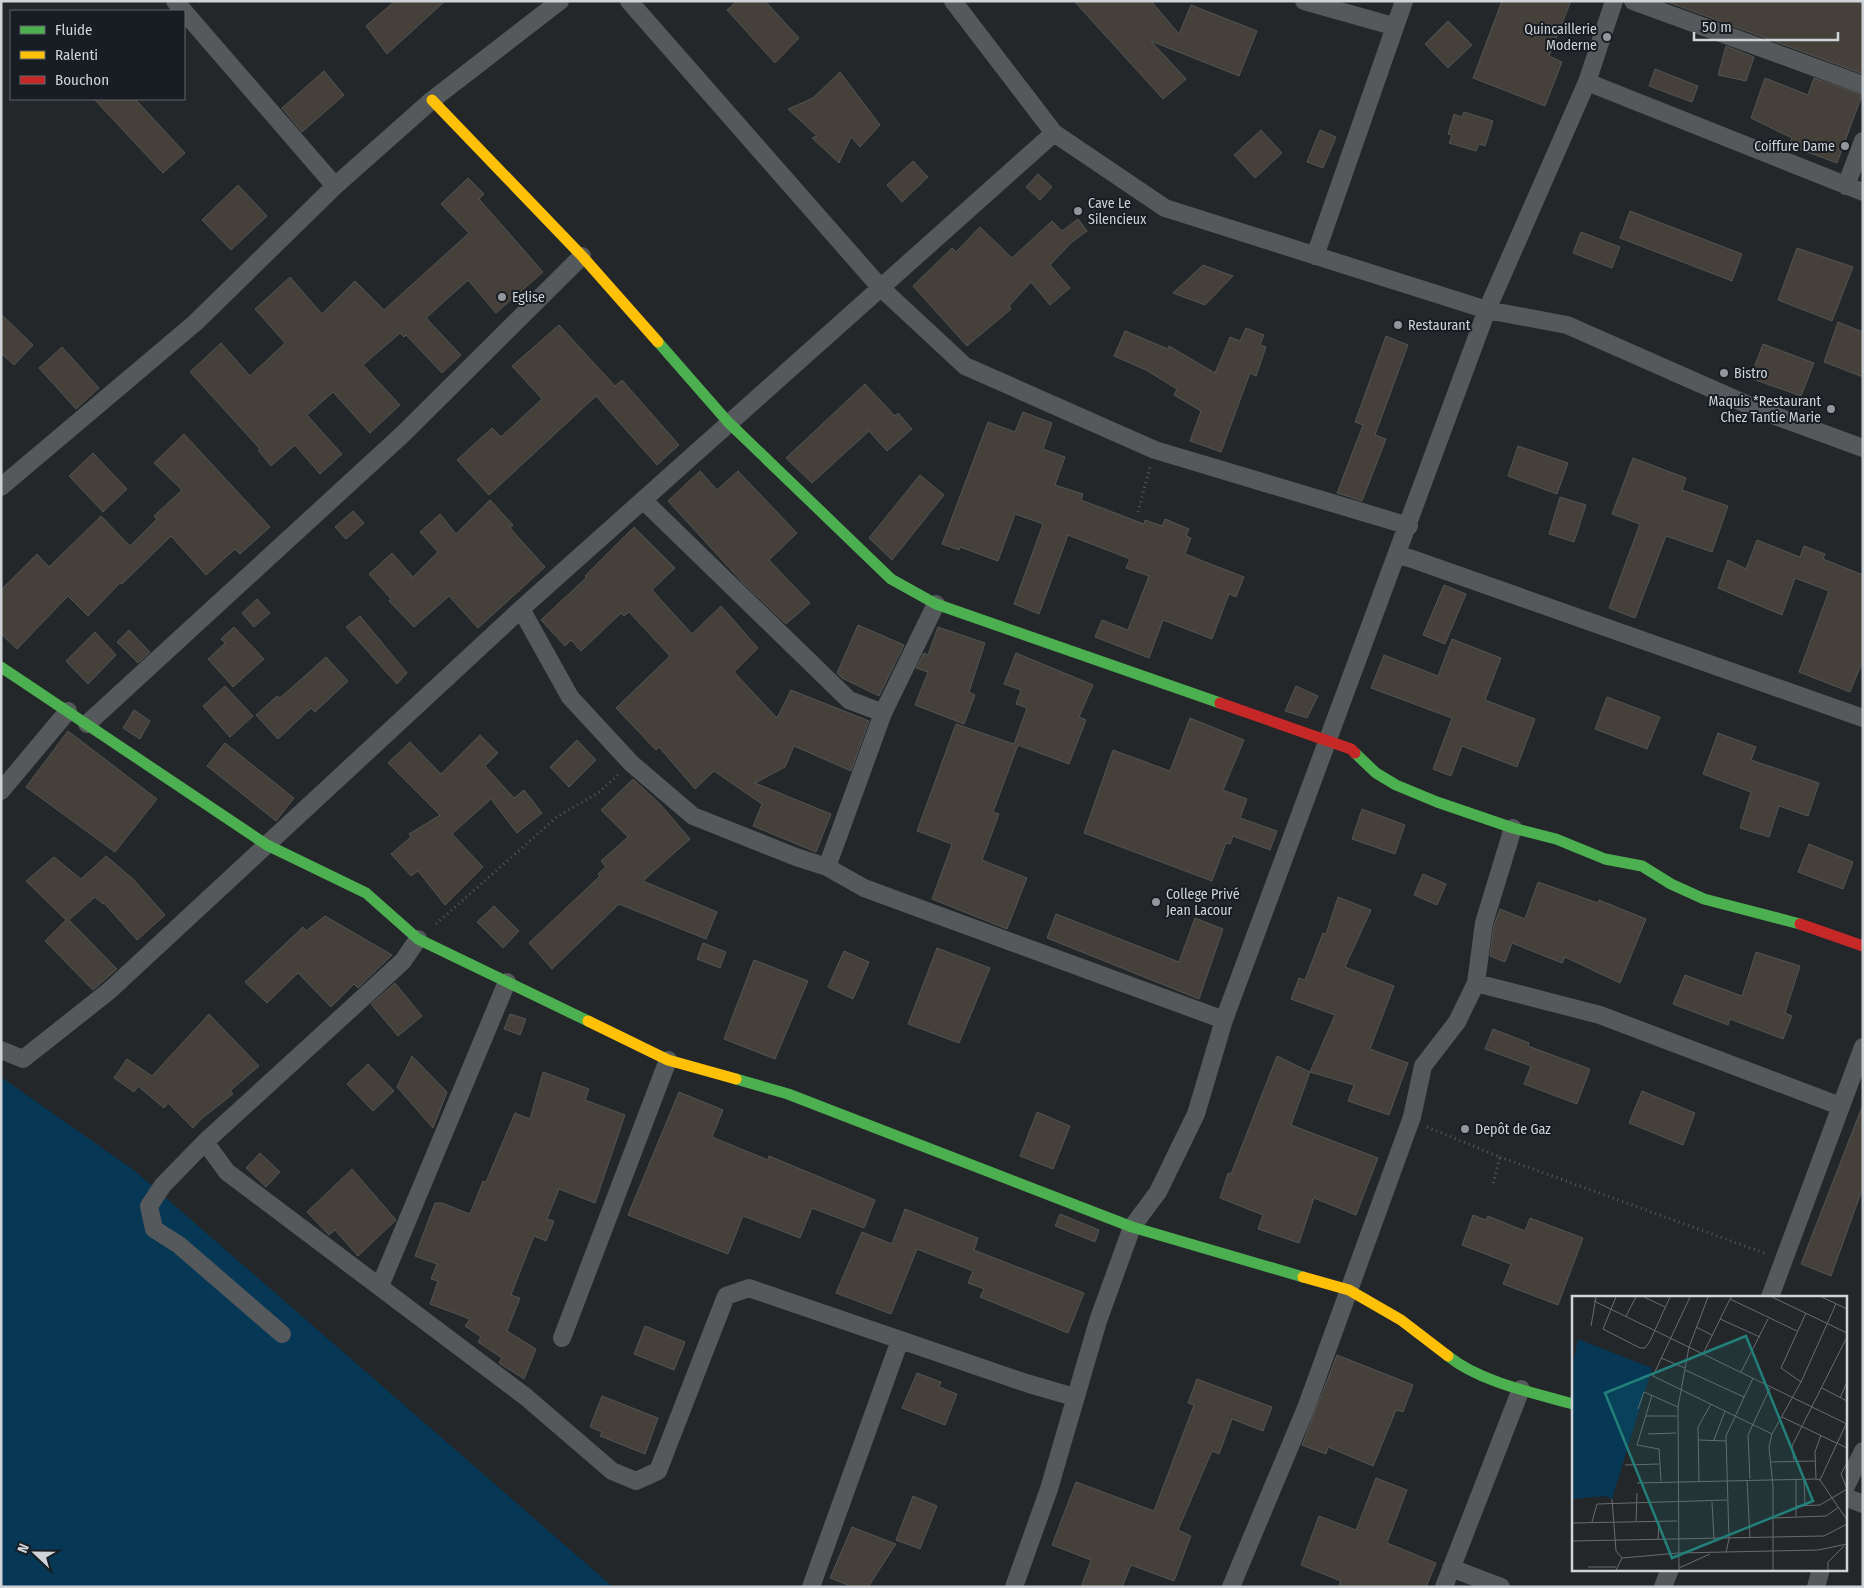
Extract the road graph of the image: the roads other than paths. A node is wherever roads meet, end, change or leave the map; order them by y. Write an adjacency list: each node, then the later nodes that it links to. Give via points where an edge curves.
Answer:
1 (560, 1): 12 (street)
2 (629, 1): 19 (street)
3 (953, 1): 13 (street)
4 (1304, 1): 9 (street)
5 (1404, 1): 9 (street)
6 (1614, 1): 10 (street)
7 (1633, 1): 11 (street)
8 (185, 13): 15 (street)
9 (1393, 26): 18 (street)
10 (1587, 82): 16 (street); 20 (street)
11 (1863, 85)
12 (432, 100): 15 (street); 17 (street)
13 (1054, 133): 18 (street, via 1165,208); 19 (street)
14 (1863, 141): 16 (street)
15 (335, 186): 23 (street, via 195,323)
16 (1854, 189)
17 (582, 256): 21 (street); 33 (street, via 403,434)
18 (1315, 256): 20 (street)
19 (880, 287): 21 (street); 25 (street, via 965,366 1155,450)
20 (1487, 310): 22 (street, via 1567,325 1762,411); 25 (street)
21 (728, 422): 24 (street); 27 (street, via 891,579)
22 (1863, 448)
23 (1, 487)
24 (643, 500): 28 (street); 31 (street, via 849,700)
25 (1409, 526): 26 (street)
26 (1398, 554): 32 (street); 34 (street)
27 (936, 604): 31 (street); 34 (street)
28 (521, 609): 37 (street); 38 (street, via 570,697 632,764 692,816 796,858)
29 (1, 667): 30 (street)
30 (68, 711): 33 (street); 35 (street)
31 (883, 713): 38 (street)
32 (1863, 718)
33 (87, 724): 37 (street)
34 (1328, 741): 36 (street, via 1351,749 1376,773 1396,784); 43 (street)
35 (1, 791)
36 (1514, 828): 40 (street, via 1556,839 1605,859 1642,866 1704,899 1800,924); 42 (street, via 1484,923)
37 (267, 845): 39 (street, via 366,893); 45 (street, via 109,991 23,1059)
38 (827, 867): 43 (street, via 864,888)
39 (418, 940): 41 (street); 48 (street, via 403,961)
40 (1863, 946)
41 (506, 982): 46 (street); 50 (street)
42 (1476, 983): 47 (street, via 1600,1015); 51 (street, via 1457,1022 1423,1066 1412,1117)
43 (1224, 1020): 49 (street, via 1196,1114 1158,1192)
44 (1863, 1047): 47 (street)
45 (1, 1050)
46 (668, 1060): 49 (street, via 788,1094); 54 (street)
47 (1840, 1106): 52 (street)
48 (205, 1142): 50 (street, via 227,1172); 53 (street, via 163,1185 149,1206 154,1229 179,1245)
49 (1132, 1227): 51 (street); 57 (street)
50 (380, 1286): 55 (street, via 526,1397 612,1471 636,1482 658,1471 726,1296 749,1288)
51 (1349, 1290): 56 (street, via 1401,1320 1460,1366); 68 (street, via 1303,1417)
52 (1770, 1296)
53 (282, 1334)
54 (562, 1338)
55 (900, 1340): 57 (street); 66 (street)
56 (1521, 1389): 58 (street); 63 (street)
57 (1074, 1397): 67 (street, via 1049,1489)
58 (1572, 1404)
59 (1863, 1451): 60 (street)
60 (1846, 1486)
61 (1846, 1497): 62 (street)
62 (1863, 1504)
63 (1451, 1568): 69 (street); 70 (street)
64 (1670, 1570): 71 (street)
65 (1821, 1570): 72 (street)
66 (811, 1587)
67 (1014, 1587)
68 (1231, 1587)
69 (1444, 1587)
70 (1501, 1587)
71 (1663, 1587)
72 (1816, 1587)

